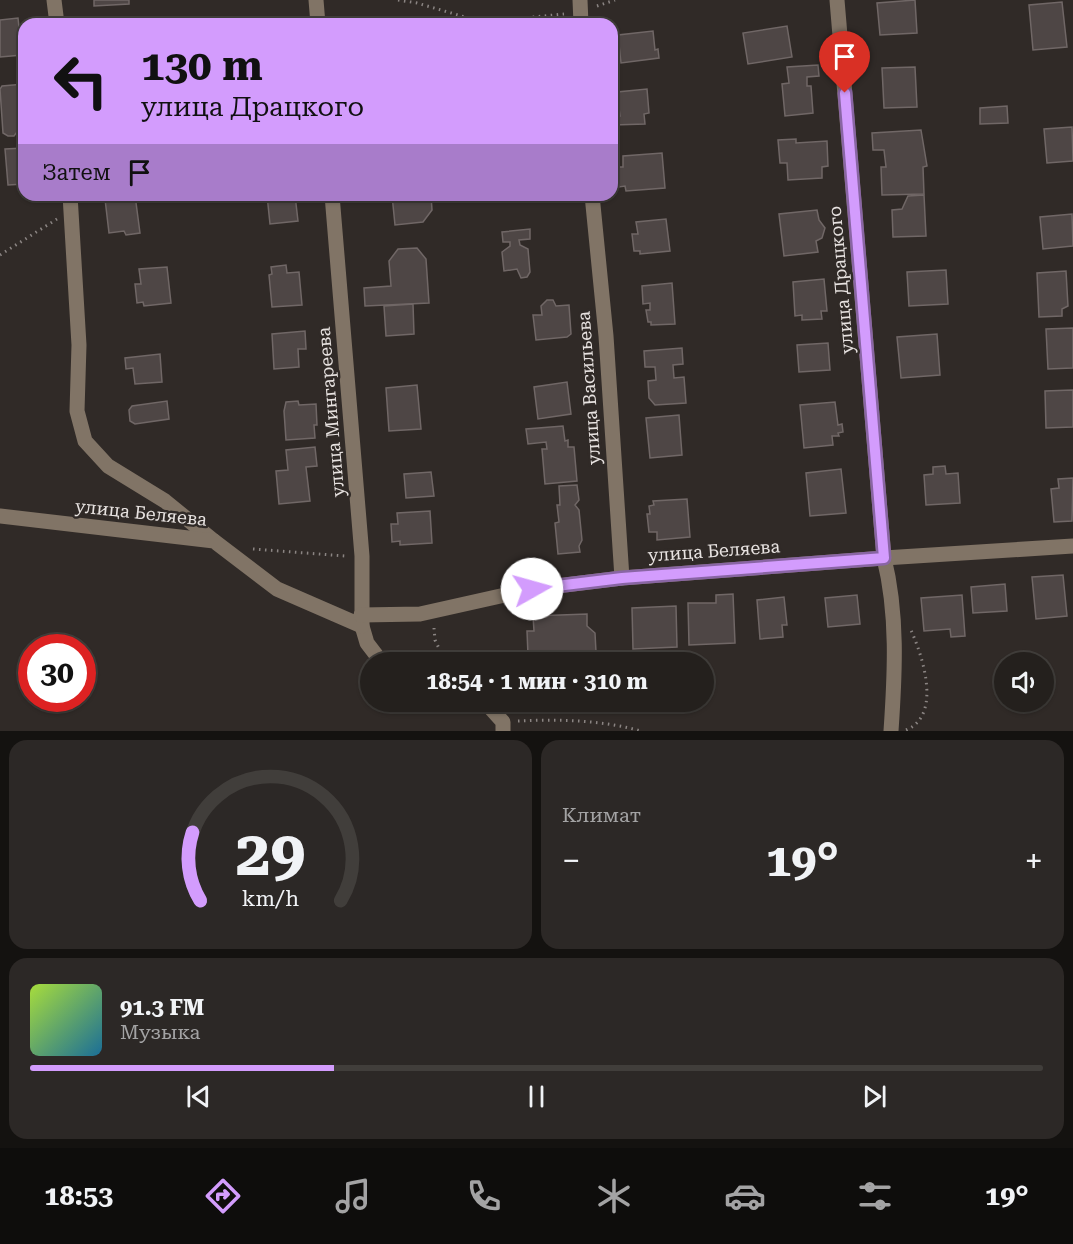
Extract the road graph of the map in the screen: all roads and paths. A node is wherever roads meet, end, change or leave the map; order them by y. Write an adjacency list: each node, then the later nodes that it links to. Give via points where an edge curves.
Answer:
1 (54, 0): 7 (street)
2 (316, 0): 8 (street)
3 (398, 0): 9 (path)
4 (615, 0): 6 (path)
5 (837, 0): 20 (street, улица Драцкого)
6 (581, 12): 10 (path)
7 (56, 18)
8 (318, 18)
9 (468, 18)
10 (522, 18)
11 (332, 201): 19 (street, улица Мингареева)
12 (593, 201): 21 (street, улица Васильева)
13 (71, 203): 14 (path); 16 (street, via 79,345 77,411 85,441 108,466 165,501)
14 (0, 255)
15 (0, 516): 16 (street, улица Беляева)
16 (214, 541): 23 (street, улица Беляева, via 277,589)
17 (1073, 546): 20 (street, улица Беляева)
18 (243, 548): 19 (path)
19 (362, 556): 23 (street, улица Мингареева)
20 (884, 558): 21 (street, улица Беляева); 30 (street, улица Драцкого, via 890,582 895,648)
21 (622, 578): 22 (street, улица Беляева, via 532,589)
22 (448, 608): 23 (street, улица Беляева); 26 (path, via 434,622)
23 (362, 620): 25 (street, via 367,643)
24 (907, 621): 31 (path, via 921,652 927,679 922,715 914,727)
25 (374, 652)
26 (441, 652)
27 (492, 712): 28 (street)
28 (503, 727): 29 (path, via 539,720 598,723)
29 (641, 731)
30 (891, 731)
31 (903, 731)

